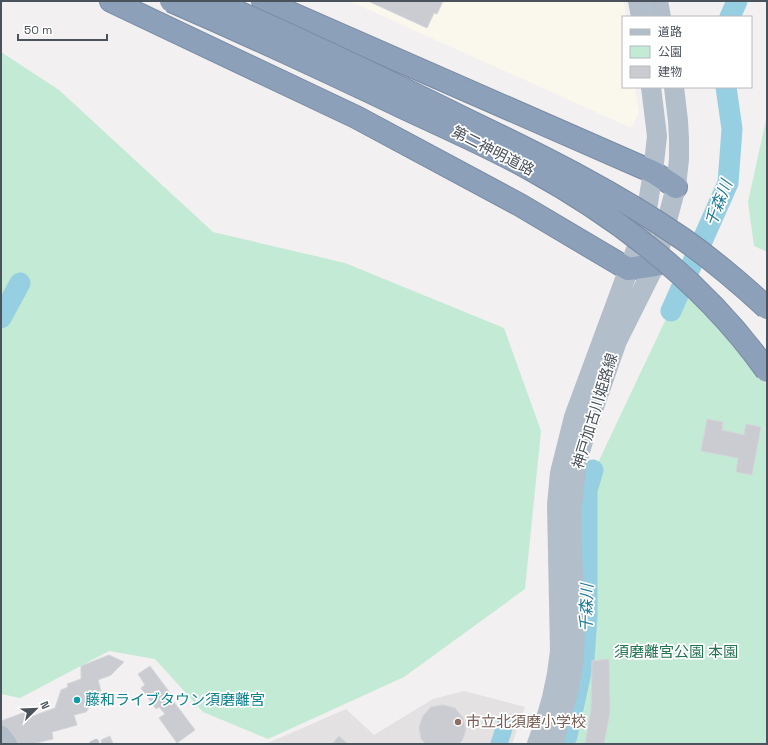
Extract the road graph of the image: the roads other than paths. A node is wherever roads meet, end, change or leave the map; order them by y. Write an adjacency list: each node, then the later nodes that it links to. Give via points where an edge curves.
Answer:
1 (111, 1): 14 (highway, via 356,117 520,205)
2 (171, 1): 16 (highway, 第二神明道路, bridge, via 463,136 567,190 663,258 737,332)
3 (213, 1): 15 (highway, 第二神明道路, bridge, via 440,106 622,200 716,263)
4 (263, 1): 11 (highway)
5 (638, 1): 7 (main road)
6 (658, 1): 8 (main road)
7 (640, 16)
8 (661, 16)
9 (651, 88): 11 (main road, 神戸加古川姫路線, via 657,136)
10 (674, 88): 12 (main road, 神戸加古川姫路線, via 679,139)
11 (653, 172): 12 (highway); 14 (main road, 神戸加古川姫路線, via 644,228)
12 (676, 187): 13 (main road, 神戸加古川姫路線)
13 (655, 265): 14 (highway); 20 (main road, 神戸加古川姫路線, via 617,341 587,427 578,462 571,520 574,658 568,693)
14 (628, 269): 19 (main road, 神戸加古川姫路線, via 574,417 560,472 557,505 559,668 551,703)
15 (767, 308)
16 (767, 371)
17 (1, 736): 18 (main road)
18 (7, 744)
19 (537, 744)
20 (552, 744)

